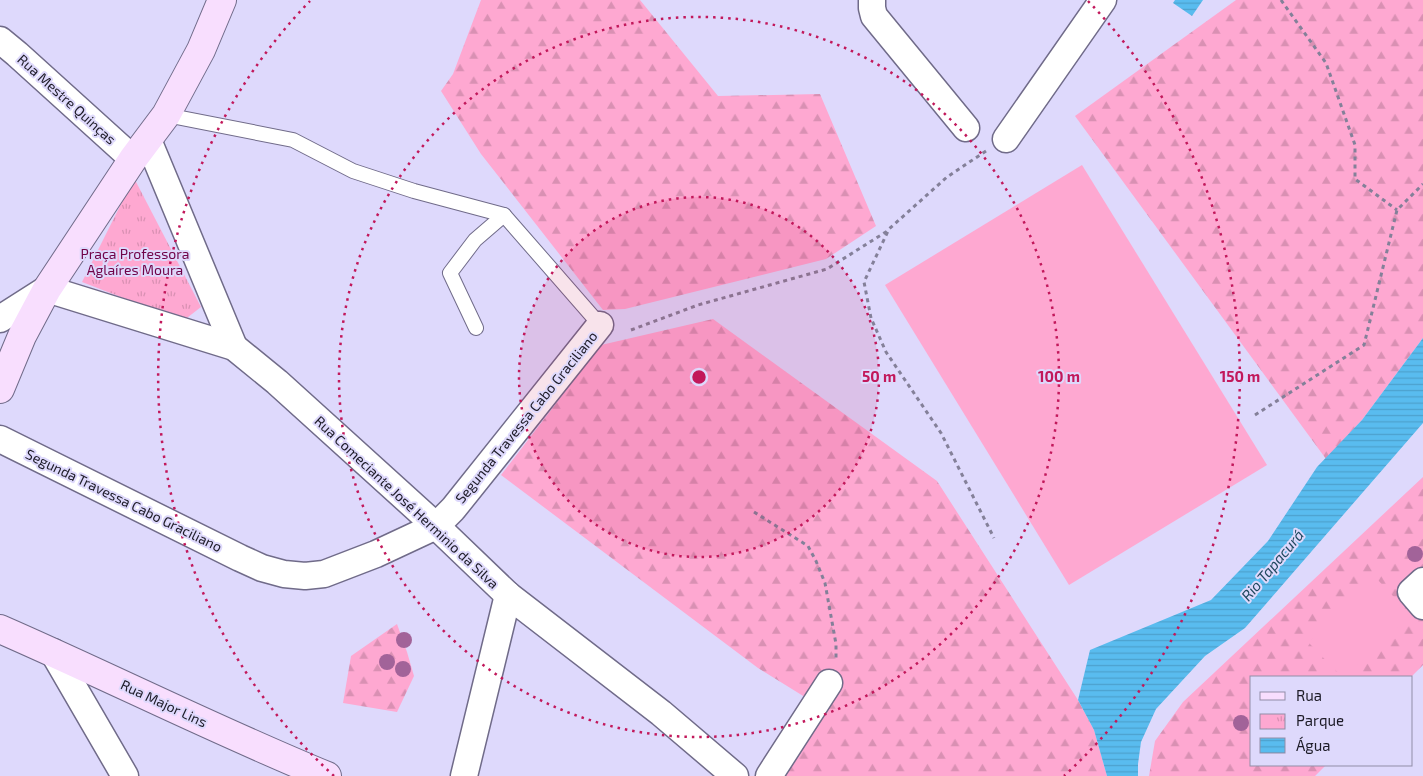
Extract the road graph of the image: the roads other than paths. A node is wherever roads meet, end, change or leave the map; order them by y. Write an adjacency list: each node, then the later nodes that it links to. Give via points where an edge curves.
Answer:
1 (222, 0): 5 (street, via 201,50)
2 (1103, 0): 7 (street)
3 (872, 4): 6 (street, via 874,16)
4 (0, 40): 8 (street, Rua Mestre Quinças)
5 (166, 115): 8 (street); 9 (lane, via 293,140 353,171)
6 (966, 128)
7 (1006, 139)
8 (141, 150): 10 (street); 14 (street)
9 (504, 215): 12 (lane, Segunda Travessa Cabo Graciliano); 13 (lane, via 475,240 450,273)
10 (48, 289): 11 (street); 14 (street, Rua Comeciante José Herminio da Silva); 15 (street, via 22,336)
11 (0, 319)
12 (600, 325): 17 (street, Segunda Travessa Cabo Graciliano)
13 (476, 328)
14 (234, 347): 17 (street, Rua Comeciante José Herminio da Silva)
15 (0, 389)
16 (0, 439): 17 (street, Segunda Travessa Cabo Graciliano, via 240,558 284,574 324,574)
17 (436, 526): 19 (street, Rua Comeciante José Herminio da Silva)
18 (1423, 582): 20 (street, via 1411,592)
19 (508, 595): 26 (street); 27 (street, Rua Comeciante José Herminio da Silva, via 661,713)
20 (1423, 606)
21 (0, 630): 22 (street, Rua Major Lins)
22 (54, 652): 24 (street); 25 (street, Rua Major Lins)
23 (829, 683): 28 (street)
24 (125, 776)
25 (328, 776)
26 (464, 776)
27 (735, 776)
28 (769, 776)

